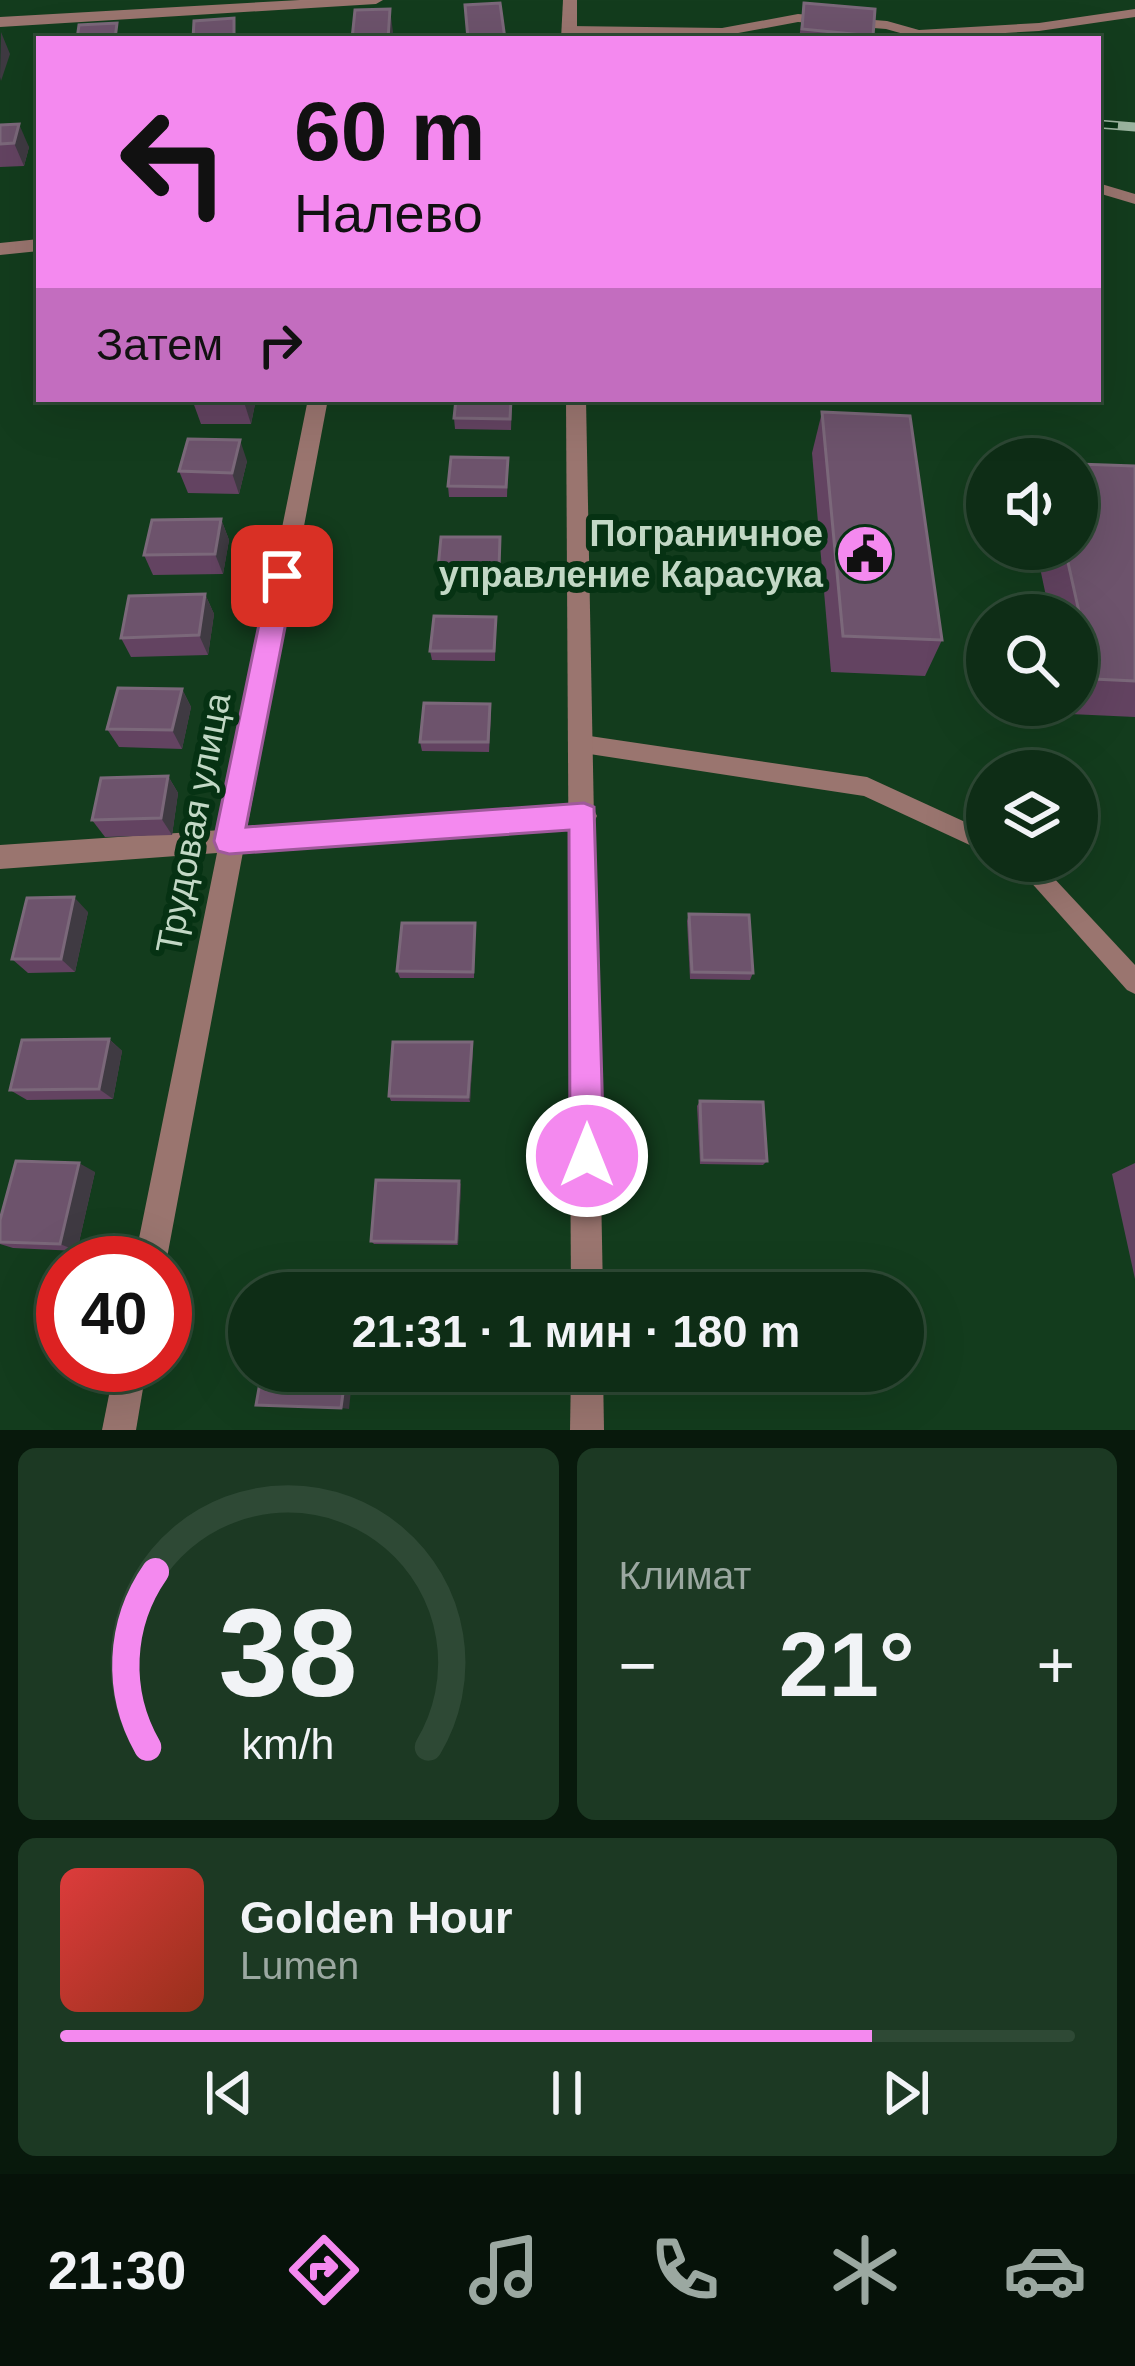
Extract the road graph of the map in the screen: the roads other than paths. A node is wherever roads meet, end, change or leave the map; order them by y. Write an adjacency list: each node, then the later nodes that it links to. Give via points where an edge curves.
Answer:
1 (376, 0): 4 (street)
2 (570, 0): 5 (street)
3 (1135, 13): 7 (lane)
4 (0, 22)
5 (569, 34): 6 (lane, via 722,32 798,18 887,25)
6 (915, 36)
7 (930, 36)
8 (1101, 189): 9 (lane)
9 (1135, 199)
10 (36, 245): 11 (street)
11 (0, 250)
12 (317, 402): 17 (street, Трудовая улица)
13 (576, 402): 14 (street)
14 (583, 744): 15 (street); 16 (lane, via 867,787)
15 (584, 816): 17 (street); 22 (street)
16 (966, 832)
17 (229, 841): 18 (street); 21 (street, Трудовая улица)
18 (0, 857)
19 (1043, 882): 20 (lane)
20 (1135, 982)
21 (155, 1236)
22 (587, 1272)
23 (126, 1392): 25 (street)
24 (586, 1392): 26 (street)
25 (119, 1430)
26 (586, 1430)

